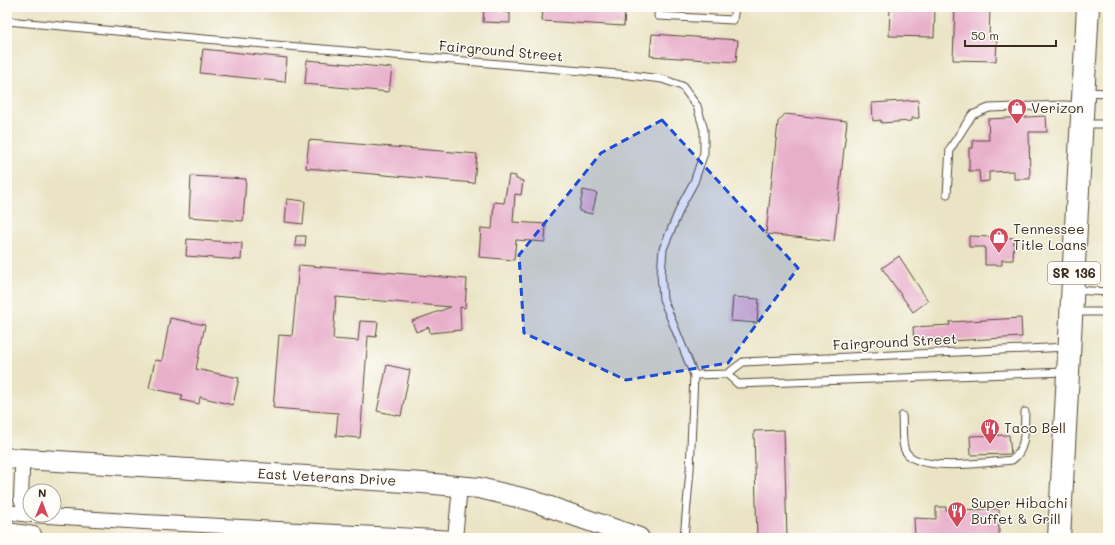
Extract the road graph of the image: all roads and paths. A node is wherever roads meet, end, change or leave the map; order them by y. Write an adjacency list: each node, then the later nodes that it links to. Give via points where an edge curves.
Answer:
1 (659, 7): 2 (lane, via 658,16 733,20)
2 (735, 7)
3 (1088, 7): 6 (main road, SR 136)
4 (7, 21): 16 (lane, Fairground Street, via 629,75 662,79 682,86 697,106 704,130 704,153 694,182 663,249 662,299)
5 (1108, 93): 6 (lane)
6 (1083, 107): 7 (lane); 8 (lane, via 1064,105 989,108 972,115 950,149); 9 (main road, SR 136)
7 (1108, 124)
8 (946, 194)
9 (1073, 290): 10 (lane); 11 (main road, SR 136)
10 (1108, 292)
11 (1072, 312): 12 (lane); 13 (main road, SR 136)
12 (1108, 312)
13 (1069, 346): 14 (main road, SR 136); 15 (lane, Fairground Street, via 743,362)
14 (1068, 372): 15 (lane, via 738,384); 30 (main road, SR 136)
15 (727, 374): 16 (lane)
16 (694, 375): 29 (lane, Fairground Street)
17 (1025, 412): 18 (lane, via 1023,446 1019,456 1012,460 936,465 911,458 904,451)
18 (902, 416)
19 (16, 458): 20 (street, East Veterans Drive); 21 (street, via 22,470)
20 (460, 487): 27 (street); 28 (street, East Veterans Drive, via 479,488 530,500)
21 (22, 501)
22 (10, 512): 23 (street); 25 (street)
23 (22, 514)
24 (62, 517): 27 (street)
25 (9, 530): 26 (street, via 34,534)
26 (33, 538)
27 (455, 538)
28 (639, 538)
29 (684, 538)
30 (1059, 538)

